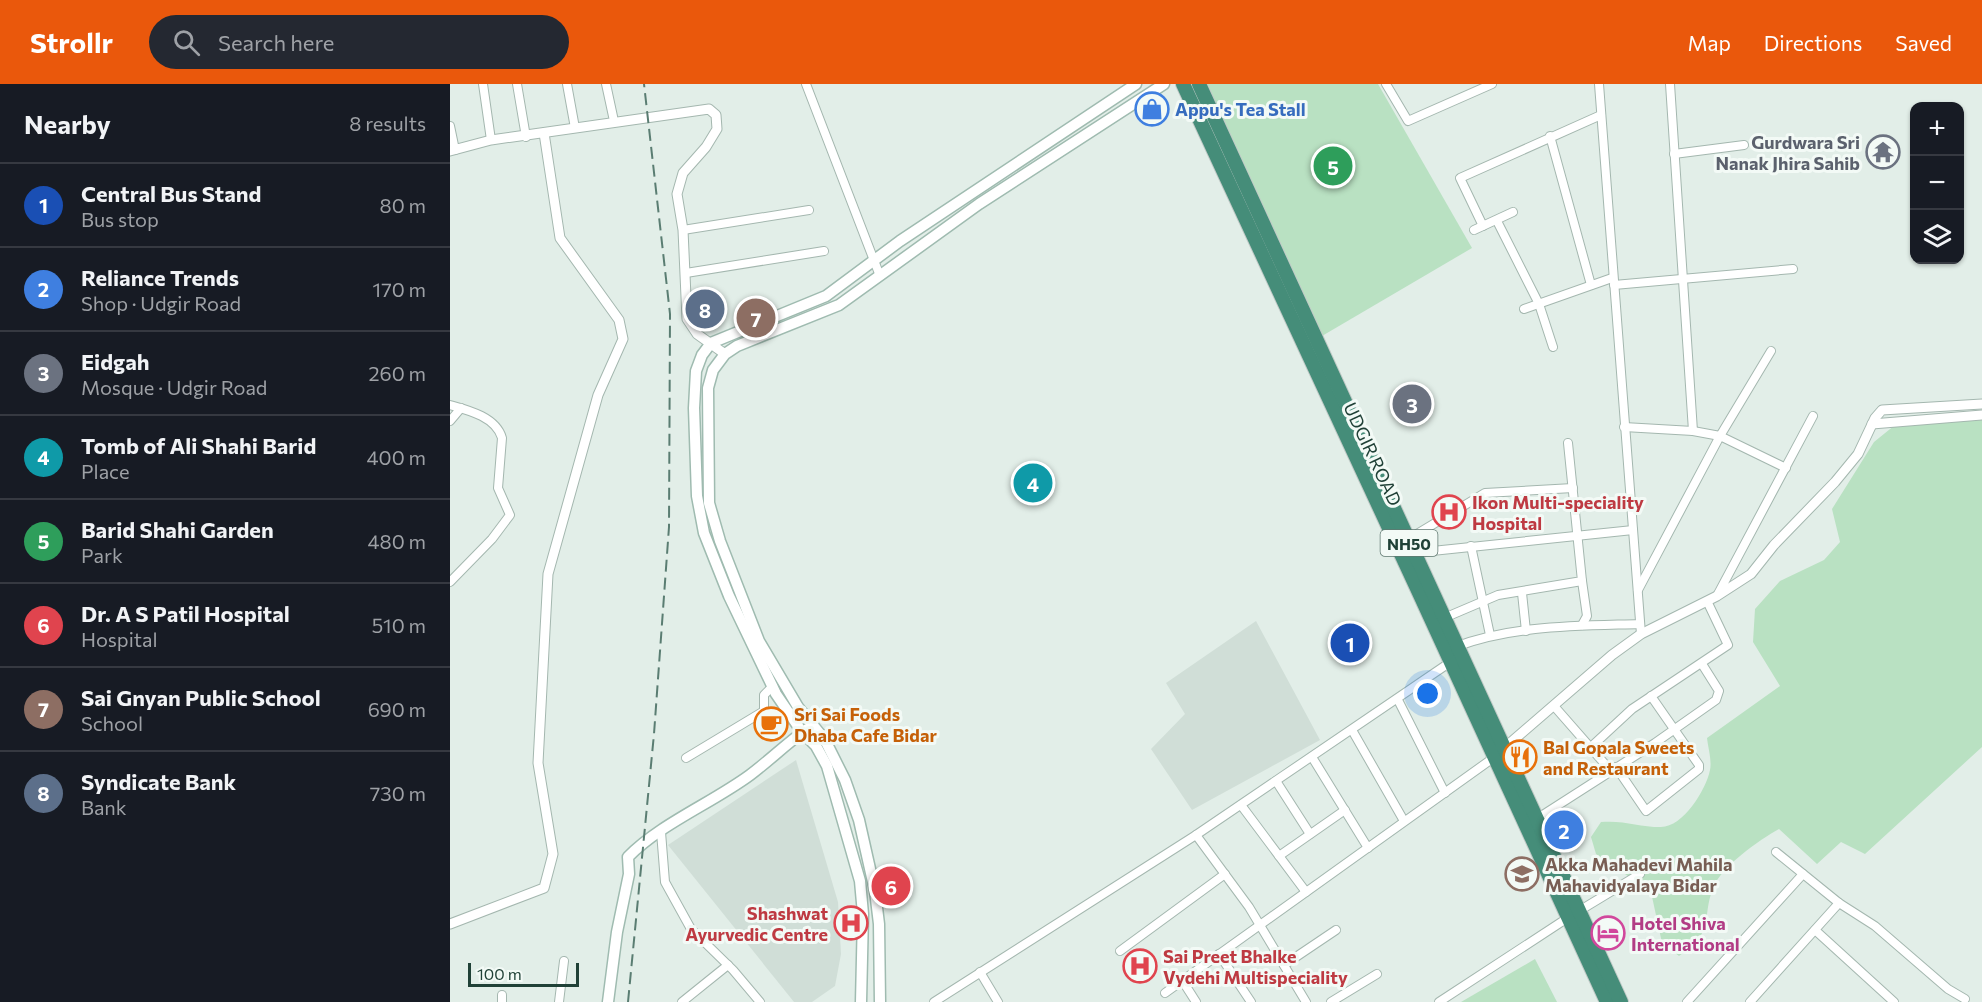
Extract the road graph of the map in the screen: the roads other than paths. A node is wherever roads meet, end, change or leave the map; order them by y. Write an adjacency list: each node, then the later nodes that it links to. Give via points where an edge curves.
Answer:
1 (483, 84): 21 (street)
2 (517, 84): 20 (street)
3 (567, 84): 17 (street)
4 (606, 84): 15 (street)
5 (806, 84): 32 (street)
6 (1136, 84): 32 (main road)
7 (1164, 84): 35 (main road, via 980,204)
8 (1183, 84): 61 (highway, UDGIR ROAD / NH50)
9 (1199, 84): 61 (highway, UDGIR ROAD / NH50)
10 (1492, 84): 13 (street, via 1408,121)
11 (1599, 84): 14 (street)
12 (1670, 84): 24 (street)
13 (1390, 85)
14 (1601, 115): 19 (street); 37 (street)
15 (614, 121): 17 (street); 29 (street, via 702,109 716,115 717,129 683,173 677,194)
16 (450, 126): 23 (street)
17 (575, 128): 18 (street)
18 (544, 133): 20 (street); 107 (street, via 560,238 619,320 623,339 598,395 548,574 538,763 553,854 544,888)
19 (1550, 136): 28 (street, via 1460,178); 38 (street)
20 (526, 137): 21 (street)
21 (491, 140): 23 (street)
22 (1744, 145): 24 (street)
23 (452, 150)
24 (1674, 154): 36 (street)
25 (809, 210): 29 (street)
26 (1512, 212): 27 (street)
27 (1497, 221): 28 (street); 39 (street)
28 (1483, 226): 30 (street)
29 (683, 230): 34 (street)
30 (1474, 230)
31 (824, 251): 34 (street)
32 (872, 262): 35 (street); 41 (main road, via 826,296)
33 (1793, 269): 36 (street)
34 (686, 273): 41 (street, via 687,319 697,334)
35 (880, 276): 44 (main road, via 839,305)
36 (1683, 278): 37 (street); 53 (street)
37 (1613, 281): 38 (street); 52 (street)
38 (1592, 285): 39 (street)
39 (1539, 304): 40 (street); 42 (street)
40 (1524, 309)
41 (711, 343): 44 (street); 76 (main road, via 696,371 697,496 704,533 729,596)
42 (1553, 347)
43 (1771, 351): 54 (street)
44 (724, 354): 80 (main road, via 713,370 708,388 710,503 720,541 759,641)
45 (1982, 404): 51 (street, via 1882,410)
46 (450, 405): 47 (street)
47 (461, 408): 50 (street); 63 (street, via 489,420 500,431 498,488 510,515)
48 (1982, 415): 51 (street)
49 (1813, 416): 56 (street)
50 (450, 420)
51 (1872, 424): 66 (street, via 1858,453 1835,482 1751,574)
52 (1624, 427): 53 (street); 58 (street)
53 (1693, 431): 54 (street)
54 (1720, 435): 56 (street); 64 (street)
55 (1568, 443): 57 (street)
56 (1786, 468): 66 (street)
57 (1573, 488): 59 (street); 61 (street, via 1485,493)
58 (1632, 530): 59 (street); 64 (street)
59 (1578, 534): 60 (street); 62 (street)
60 (1471, 546): 61 (street); 68 (street)
61 (1404, 548): 69 (highway, UDGIR ROAD / NH50); 74 (highway, UDGIR ROAD / NH50)
62 (1582, 581): 65 (street); 70 (street, via 1587,616)
63 (450, 582)
64 (1637, 591): 71 (street)
65 (1522, 593): 68 (street, via 1498,595); 72 (street)
66 (1717, 596): 67 (street)
67 (1707, 601): 71 (street); 75 (street, via 1728,645)
68 (1481, 603): 69 (street); 73 (street)
69 (1444, 618): 74 (highway, UDGIR ROAD / NH50)
70 (1582, 626): 71 (street); 72 (street)
71 (1640, 629): 79 (street)
72 (1526, 631): 73 (street)
73 (1490, 634): 74 (street)
74 (1454, 654): 78 (street); 85 (highway, UDGIR ROAD / NH50)
75 (1702, 664): 77 (street); 81 (street, via 1719,696)
76 (773, 686): 83 (main road); 87 (street, via 764,695 764,711)
77 (1652, 696): 81 (street); 84 (street)
78 (1398, 700): 82 (street); 90 (street)
79 (1554, 706): 84 (street); 85 (street)
80 (812, 725): 83 (main road); 127 (main road, via 833,756 859,820 879,924)
81 (1674, 729): 88 (street); 88 (street, via 1699,769 1646,811)
82 (1352, 730): 86 (street); 94 (street)
83 (802, 732): 95 (main road, via 750,775); 126 (main road, via 827,766 860,881)
84 (1591, 747): 88 (street)
85 (1500, 752): 90 (street); 93 (highway, UDGIR ROAD / NH50); 106 (highway, UDGIR ROAD / NH50)
86 (1312, 757): 89 (street); 92 (street)
87 (686, 758)
88 (1614, 769): 93 (street)
89 (1276, 781): 91 (street); 96 (street)
90 (1445, 792): 94 (street)
91 (1241, 805): 97 (street); 100 (street)
92 (1345, 810): 96 (street); 98 (street)
93 (1538, 818): 106 (highway, UDGIR ROAD / NH50)
94 (1404, 821): 98 (street)
95 (661, 832): 114 (street, via 665,882 692,929); 123 (main road, via 644,841 628,857 629,874)
96 (1310, 834): 100 (street)
97 (1196, 835): 101 (street); 116 (street)
98 (1368, 848): 104 (street)
99 (1776, 852): 103 (street)
100 (1279, 856): 104 (street)
101 (1225, 874): 108 (street); 111 (street)
102 (1640, 874): 106 (street)
103 (1803, 874): 105 (street); 137 (street)
104 (1306, 892): 108 (street)
105 (1839, 903): 110 (street); 121 (street, via 1875,926)
106 (1574, 914): 134 (street); 135 (highway, UDGIR ROAD / NH50); 136 (highway, UDGIR ROAD / NH50)
107 (450, 924)
108 (1260, 925): 112 (street); 115 (street)
109 (1336, 930): 115 (street)
110 (1815, 930): 138 (street); 139 (street)
111 (1120, 951)
112 (1219, 954): 118 (street); 131 (street)
113 (564, 961): 122 (street)
114 (728, 965): 120 (street); 125 (street)
115 (1284, 965): 132 (street)
116 (980, 972): 128 (street); 129 (street)
117 (1377, 974): 133 (street)
118 (1182, 980): 119 (street); 130 (street)
119 (1165, 993)
120 (692, 999): 124 (street)
121 (1965, 999)
122 (559, 1002)
123 (608, 1002)
124 (682, 1002)
125 (759, 1002)
126 (861, 1002)
127 (880, 1002)
128 (936, 1002)
129 (998, 1002)
130 (1196, 1002)
131 (1251, 1002)
132 (1306, 1002)
133 (1331, 1002)
134 (1438, 1002)
135 (1607, 1002)
136 (1621, 1002)
137 (1687, 1002)
138 (1750, 1002)
139 (1894, 1002)

